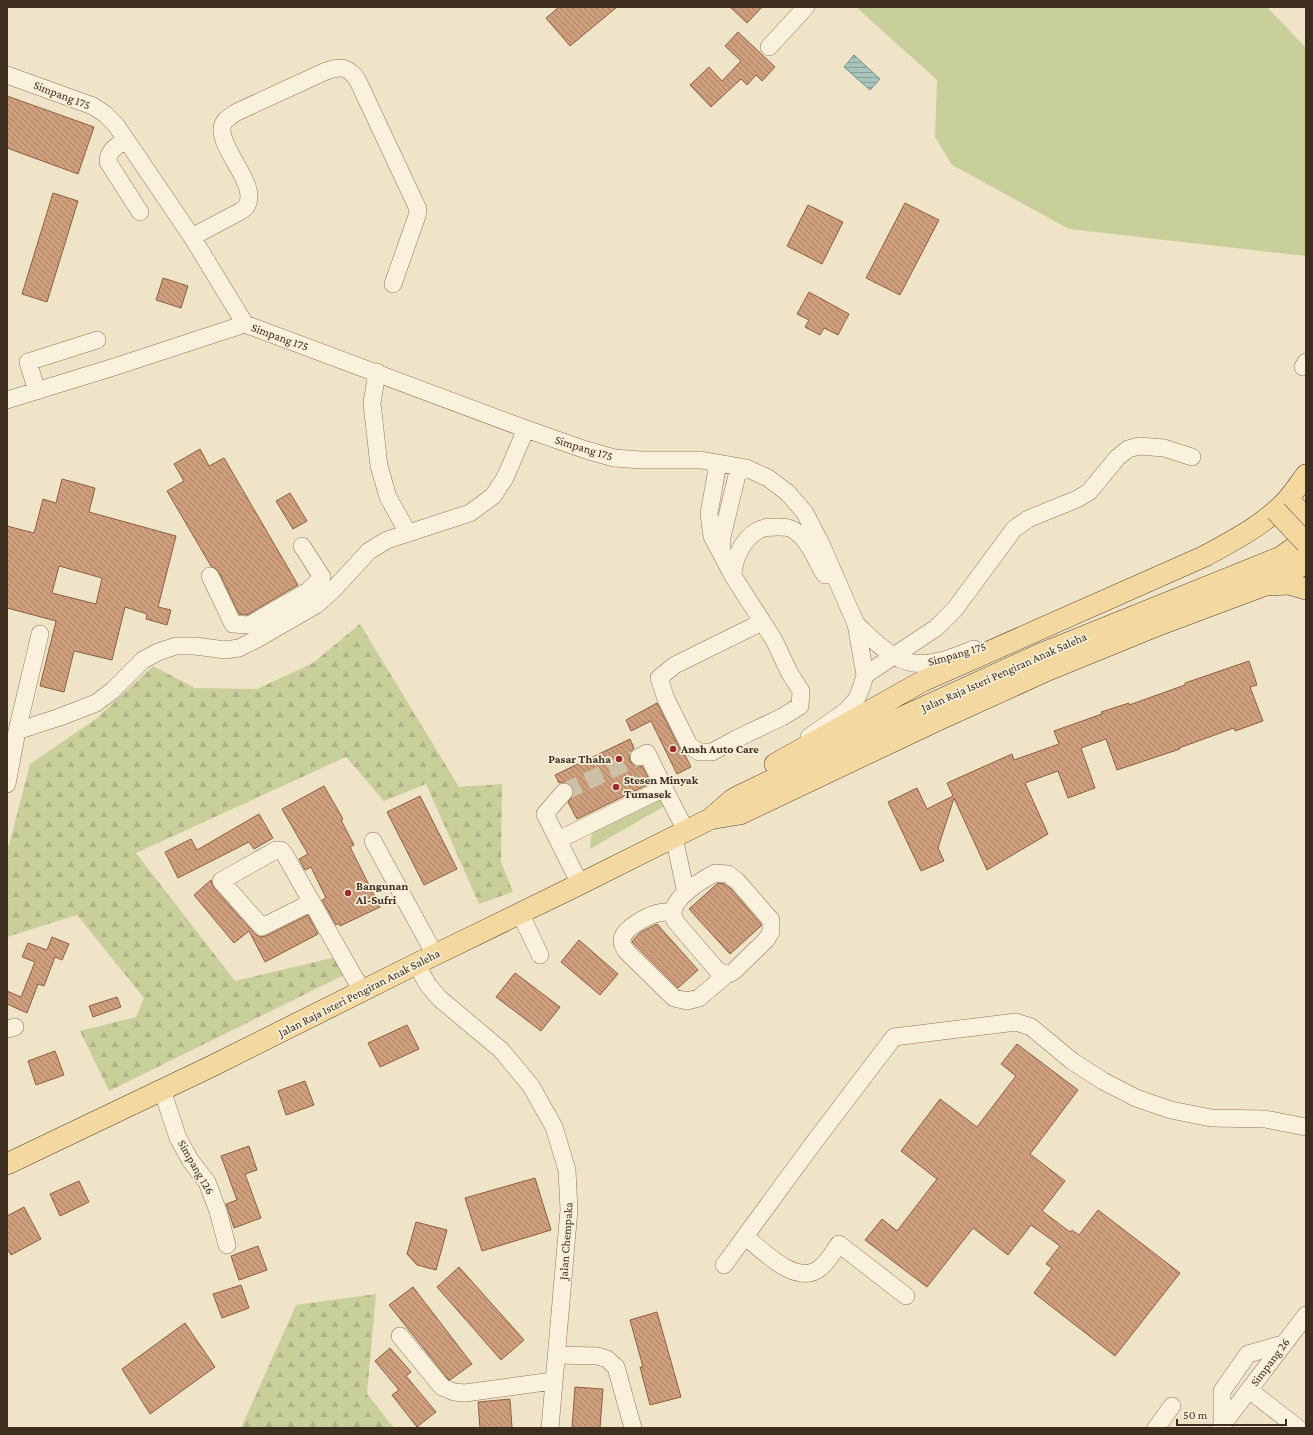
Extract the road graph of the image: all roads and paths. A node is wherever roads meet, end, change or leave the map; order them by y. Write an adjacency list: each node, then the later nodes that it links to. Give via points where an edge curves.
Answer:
1 (806, 7): 2 (street)
2 (769, 47)
3 (7, 74): 4 (street, Simpang 175, via 93,106 116,125)
4 (126, 140): 5 (street, via 110,151 108,162); 6 (street, Simpang 175)
5 (140, 212)
6 (192, 237): 7 (street, via 246,208 249,198 248,189 224,140 222,129 226,118 326,71 344,68 357,79 418,209); 8 (street, Simpang 175)
7 (392, 284)
8 (245, 324): 10 (street, Simpang 175); 11 (street, Simpang 175)
9 (97, 340): 11 (street, via 28,362)
10 (377, 372): 13 (street, Simpang 175); 20 (street, via 372,403 379,466 388,497)
11 (37, 391): 12 (street, Simpang 175)
12 (7, 400)
13 (526, 429): 15 (street, Simpang 175, via 614,458 701,460); 20 (street, via 505,478 493,496 470,513)
14 (1192, 457): 36 (street, via 1164,448 1139,446 1128,449 1117,458 1089,492 1028,519 1014,529 955,609 936,628)
15 (718, 463): 16 (street, Simpang 175); 24 (street, via 709,514 712,536)
16 (740, 467): 24 (street, via 722,537); 31 (street, Simpang 175, via 768,478 788,493 805,513)
17 (1306, 475): 18 (main road)
18 (1282, 505): 19 (main road); 22 (main road, bridge); 35 (main road, via 1243,535 1205,556)
19 (1306, 518)
20 (408, 533): 30 (street, via 387,540 369,551 332,591)
21 (1306, 539): 44 (main road, Jalan Raja Isteri Pengiran Anak Saleha, via 1281,557 1038,655)
22 (1306, 543)
23 (302, 546): 30 (street, via 322,577)
24 (722, 557): 27 (street)
25 (1306, 563): 28 (main road, Jalan Raja Isteri Pengiran Anak Saleha)
26 (210, 576): 33 (street, via 233,624)
27 (733, 576): 31 (street, via 737,557 747,539 768,527 787,527 805,540); 32 (street)
28 (1264, 586): 29 (main road, via 1288,584); 45 (main road, Jalan Raja Isteri Pengiran Anak Saleha, via 1048,670 740,814)
29 (1306, 589)
30 (318, 593): 33 (street, via 316,605)
31 (855, 621): 36 (street, Simpang 175); 37 (street, Simpang 175)
32 (762, 622): 32 (street, via 675,665 659,678 666,699 689,745 699,752 712,752 800,706 801,691)
33 (252, 632): 38 (street, via 239,648 225,650 176,646 158,652 143,660 96,703)
34 (40, 634): 38 (street)
35 (1023, 636): 36 (street, Simpang 175, via 936,662 919,664 905,662); 40 (main road, via 923,681)
36 (892, 656): 37 (street)
37 (865, 675): 40 (street, Simpang 175, via 856,700 846,710)
38 (16, 731): 41 (street)
39 (639, 757): 42 (street, via 647,753)
40 (774, 764): 44 (main road, via 754,777)
41 (7, 784)
42 (664, 788): 46 (street); 47 (street)
43 (564, 792): 47 (street, via 545,814)
44 (738, 797): 45 (main road, Jalan Raja Isteri Pengiran Anak Saleha)
45 (710, 819): 46 (main road, Jalan Raja Isteri Pengiran Anak Saleha)
46 (680, 834): 49 (main road, Jalan Raja Isteri Pengiran Anak Saleha); 50 (street)
47 (558, 840): 49 (street)
48 (373, 841): 54 (street)
49 (580, 884): 53 (main road, Jalan Raja Isteri Pengiran Anak Saleha)
50 (686, 893): 52 (street); 57 (street, via 699,881 715,873 728,874 770,920 771,932 766,940 734,972)
51 (312, 902): 51 (street, via 281,850 276,850 221,880 262,928); 58 (street)
52 (673, 911): 57 (street, via 678,926 717,970); 57 (street, via 659,912 632,927 624,935 622,942 626,951 674,998 687,1001 699,998)
53 (520, 913): 54 (main road, Jalan Raja Isteri Pengiran Anak Saleha); 55 (street)
54 (435, 955): 56 (main road, Jalan Raja Isteri Pengiran Anak Saleha)
55 (540, 955)
56 (416, 964): 58 (main road, Jalan Raja Isteri Pengiran Anak Saleha); 69 (street, Jalan Chempaka, via 439,998 500,1050 526,1080 554,1127 567,1170 570,1210)
57 (726, 975)
58 (362, 991): 59 (main road, Jalan Raja Isteri Pengiran Anak Saleha)
59 (162, 1090): 61 (main road, Jalan Raja Isteri Pengiran Anak Saleha); 63 (street, Simpang 126, via 178,1138 190,1160 207,1182)
60 (1306, 1127): 62 (street, via 1265,1119 1211,1118 1171,1110 1136,1098 1102,1081 1072,1061 1031,1027 1016,1022 894,1037)
61 (7, 1164)
62 (746, 1237): 64 (street); 65 (street, via 792,1272 807,1274 819,1269 839,1244)
63 (228, 1245)
64 (724, 1265)
65 (906, 1296)
66 (1306, 1314): 68 (street, Simpang 26)
67 (400, 1336): 70 (street, via 442,1387 454,1392 465,1393)
68 (1283, 1344): 71 (street, Simpang 26); 73 (street, via 1248,1354 1222,1391)
69 (556, 1355): 70 (street, Jalan Chempaka); 75 (street, via 598,1356 607,1359 616,1367)
70 (553, 1381): 74 (street, Jalan Chempaka)
71 (1249, 1390): 73 (street, Simpang 26); 77 (street)
72 (1172, 1406): 76 (street)
73 (1221, 1427)
74 (550, 1428)
75 (634, 1428)
76 (1156, 1428)
77 (1298, 1428)

